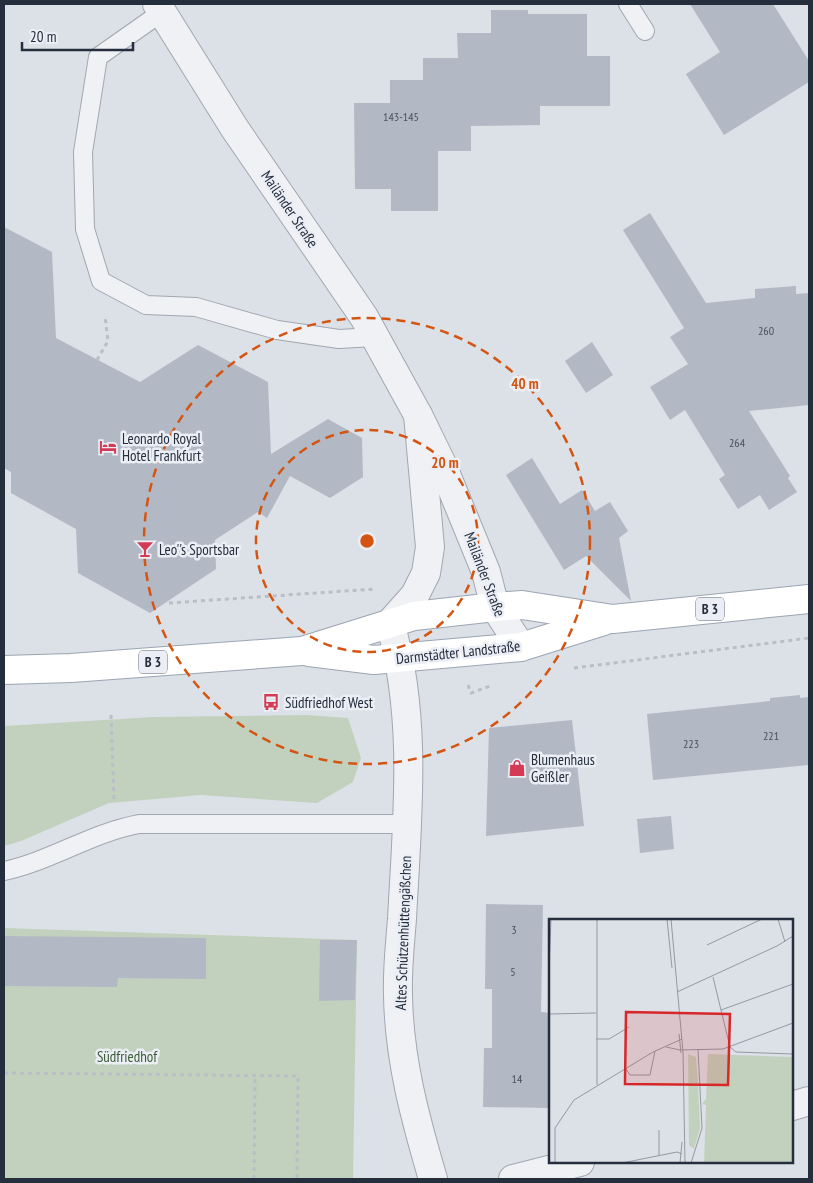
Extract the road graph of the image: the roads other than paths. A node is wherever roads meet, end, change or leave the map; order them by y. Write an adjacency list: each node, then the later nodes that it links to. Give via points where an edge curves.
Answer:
1 (628, 4): 3 (lane)
2 (160, 8): 4 (street, Mailänder Straße, via 235,130); 4 (lane, via 98,57 83,152 85,229 101,281 146,305 196,307 277,330 339,339)
3 (645, 31)
4 (375, 337): 5 (street, Mailänder Straße)
5 (418, 415): 7 (street, Mailänder Straße, via 486,572); 9 (street, Mailänder Straße, via 430,547 426,574 414,595)
6 (809, 599): 8 (main road, Darmstädter Landstraße / B 3)
7 (495, 606): 8 (main road, Darmstädter Landstraße / B 3, via 522,605); 9 (main road, Darmstädter Landstraße / B 3, via 414,616); 10 (street, Mailänder Straße)
8 (610, 619): 10 (main road, Darmstädter Landstraße / B 3)
9 (390, 623): 11 (main road, Darmstädter Landstraße / B 3); 12 (street, Altes Schützenhüttengäßchen)
10 (521, 647): 12 (main road, Darmstädter Landstraße / B 3)
11 (302, 650): 12 (main road, Darmstädter Landstraße / B 3, via 374,660); 13 (main road, Darmstädter Landstraße / B 3)
12 (400, 658): 14 (street, Altes Schützenhüttengäßchen, via 407,713)
13 (4, 670)
14 (407, 824): 15 (lane, via 139,824 116,828 23,867); 19 (street, Altes Schützenhüttengäßchen, via 398,993 401,1051 413,1111)
15 (4, 871)
16 (809, 1102): 17 (street)
17 (793, 1106)
18 (576, 1163): 20 (street)
19 (433, 1179)
20 (513, 1179)

